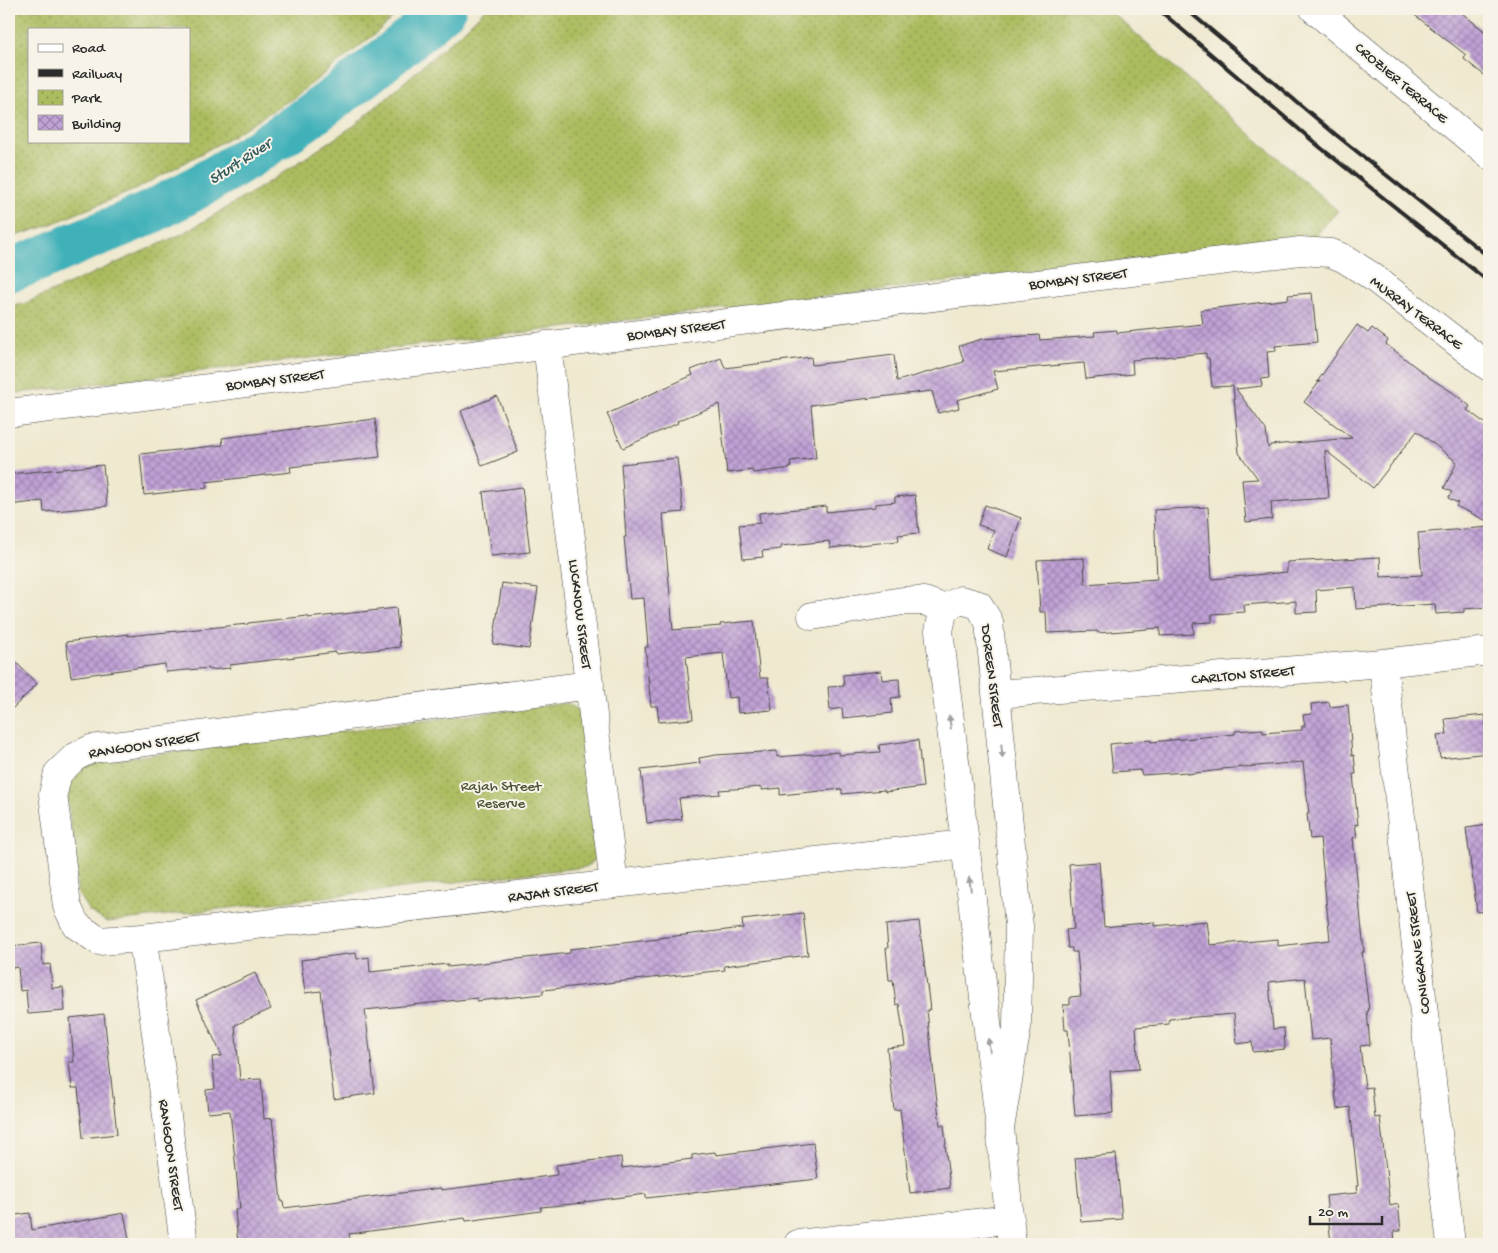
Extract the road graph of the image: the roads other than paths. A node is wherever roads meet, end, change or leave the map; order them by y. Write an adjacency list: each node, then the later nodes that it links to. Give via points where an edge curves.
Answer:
1 (1314, 9): 2 (street, CROZIER TERRACE)
2 (1489, 155)
3 (1343, 258): 4 (street, BOMBAY STREET, via 1315,251 1276,253); 5 (street, MURRAY TERRACE, via 1370,275)
4 (548, 345): 6 (street, BOMBAY STREET); 11 (street, LUCKNOW STREET)
5 (1489, 367)
6 (9, 413)
7 (944, 608): 8 (street, via 924,601 903,601); 12 (street, DOREEN STREET, via 961,600 980,605 989,622); 13 (street, DOREEN STREET, one-way to 7, via 939,631)
8 (812, 616)
9 (1489, 651): 10 (street, CARLTON STREET)
10 (1383, 663): 12 (street, CARLTON STREET); 20 (street, CONIGRAVE STREET)
11 (590, 685): 14 (street, LUCKNOW STREET); 15 (street, RANGOON STREET, via 91,749 75,757 58,773 53,794 67,906 76,925 99,941)
12 (997, 694): 16 (street, DOREEN STREET, one-way to 16, via 1019,926 1017,1027)
13 (965, 844): 14 (street, RAJAH STREET); 16 (street, DOREEN STREET, one-way to 13)
14 (614, 884): 15 (street, RAJAH STREET)
15 (142, 938): 18 (street, RANGOON STREET)
16 (1000, 1128): 17 (street, DOREEN STREET)
17 (1011, 1232): 19 (street)
18 (184, 1244)
19 (798, 1244)
20 (1450, 1244)

